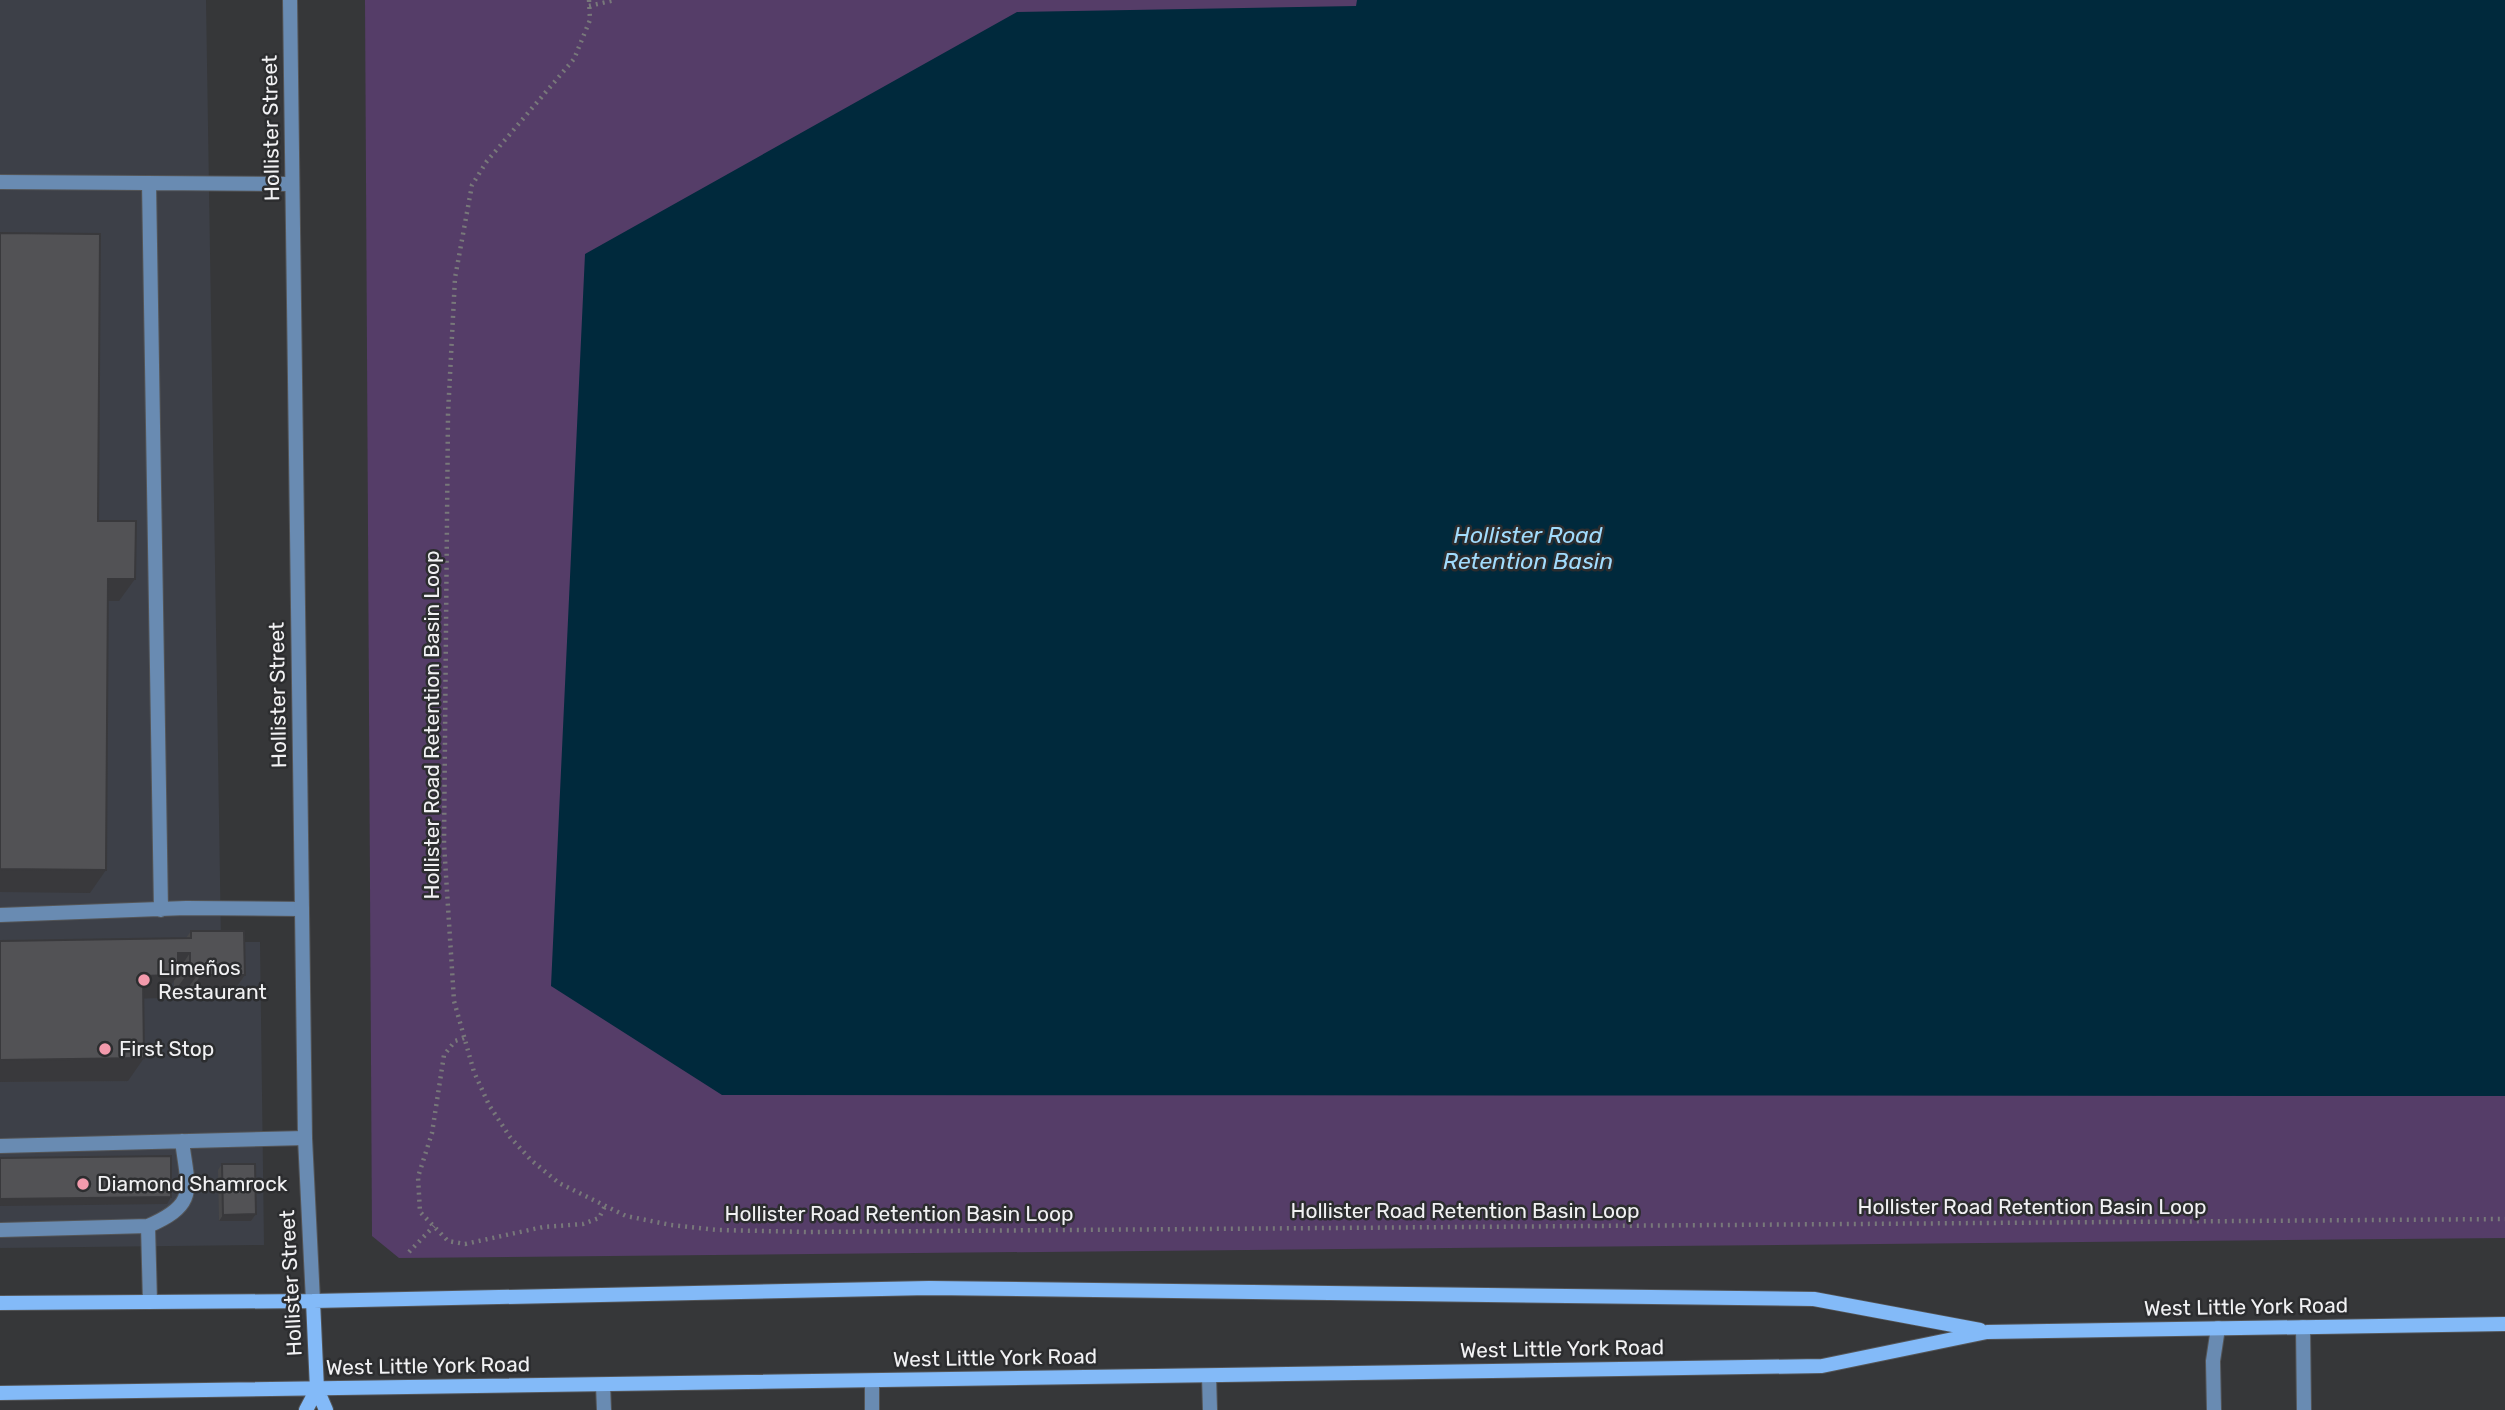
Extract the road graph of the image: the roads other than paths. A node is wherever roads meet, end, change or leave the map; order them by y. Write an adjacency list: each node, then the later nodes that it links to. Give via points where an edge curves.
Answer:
1 (290, 0): 4 (street, Hollister Street)
2 (0, 182): 3 (street)
3 (149, 183): 4 (street); 6 (street)
4 (292, 184): 5 (street, Hollister Street)
5 (302, 909): 6 (street); 8 (street, Hollister Street)
6 (161, 910): 7 (street)
7 (0, 915)
8 (305, 1138): 9 (street); 13 (street, Hollister Street)
9 (182, 1141): 10 (street); 11 (street, via 188,1189 182,1206)
10 (0, 1146)
11 (148, 1226): 12 (street); 15 (street)
12 (0, 1230)
13 (313, 1301): 15 (main road, West Little York Road); 19 (main road, West Little York Road, via 929,1287 1814,1298); 23 (main road, Hollister Street)
14 (0, 1302): 15 (main road, West Little York Road)
15 (150, 1302)
16 (2505, 1324): 17 (main road, West Little York Road)
17 (2303, 1326): 18 (main road, West Little York Road); 31 (street)
18 (2218, 1328): 19 (main road, West Little York Road); 30 (street)
19 (1987, 1332): 20 (main road, West Little York Road, via 1822,1366)
20 (1209, 1376): 21 (main road, West Little York Road); 29 (street)
21 (872, 1381): 22 (main road, West Little York Road); 28 (street)
22 (603, 1385): 23 (main road, West Little York Road); 27 (street)
23 (317, 1389): 24 (main road, West Little York Road); 25 (main road); 26 (main road, Hollister Street)
24 (0, 1393)
25 (306, 1410)
26 (326, 1410)
27 (604, 1410)
28 (872, 1410)
29 (1210, 1410)
30 (2214, 1410)
31 (2304, 1410)

